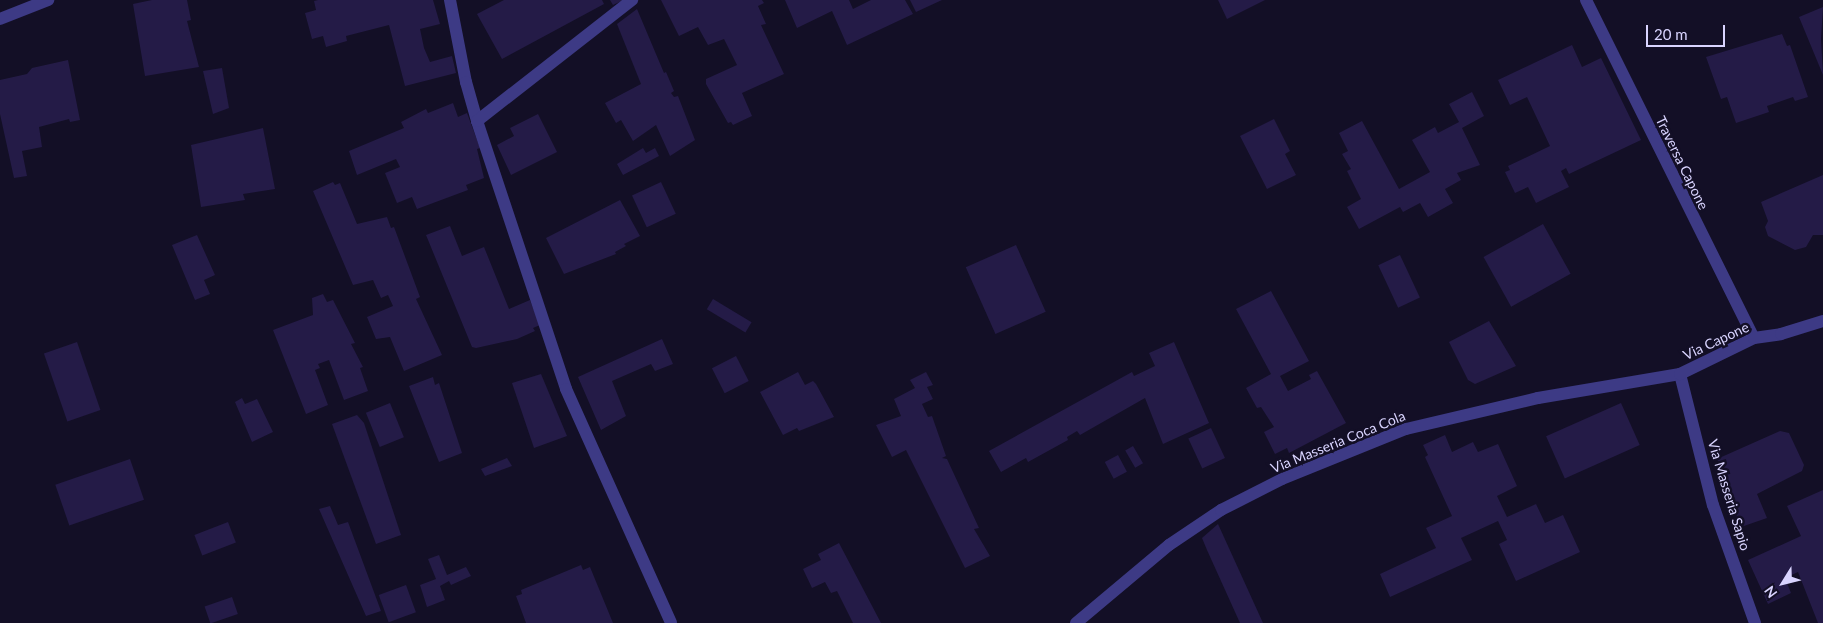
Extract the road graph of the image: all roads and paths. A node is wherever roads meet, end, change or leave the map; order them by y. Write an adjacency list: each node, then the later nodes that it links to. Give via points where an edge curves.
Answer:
1 (48, 0): 5 (street)
2 (450, 0): 6 (street, via 466,82)
3 (632, 0): 6 (street)
4 (1586, 0): 8 (street, Traversa Capone)
5 (0, 19)
6 (478, 122): 10 (street, via 566,389)
7 (1823, 321): 8 (street, Via Capone, via 1781,334)
8 (1754, 338): 9 (street, Via Capone)
9 (1680, 374): 11 (street, Via Masseria Coca Cola, via 1538,398 1406,429 1282,479 1220,510 1169,545); 12 (street, Via Masseria Sapio, via 1713,505)
10 (671, 623)
11 (1076, 623)
12 (1754, 623)

